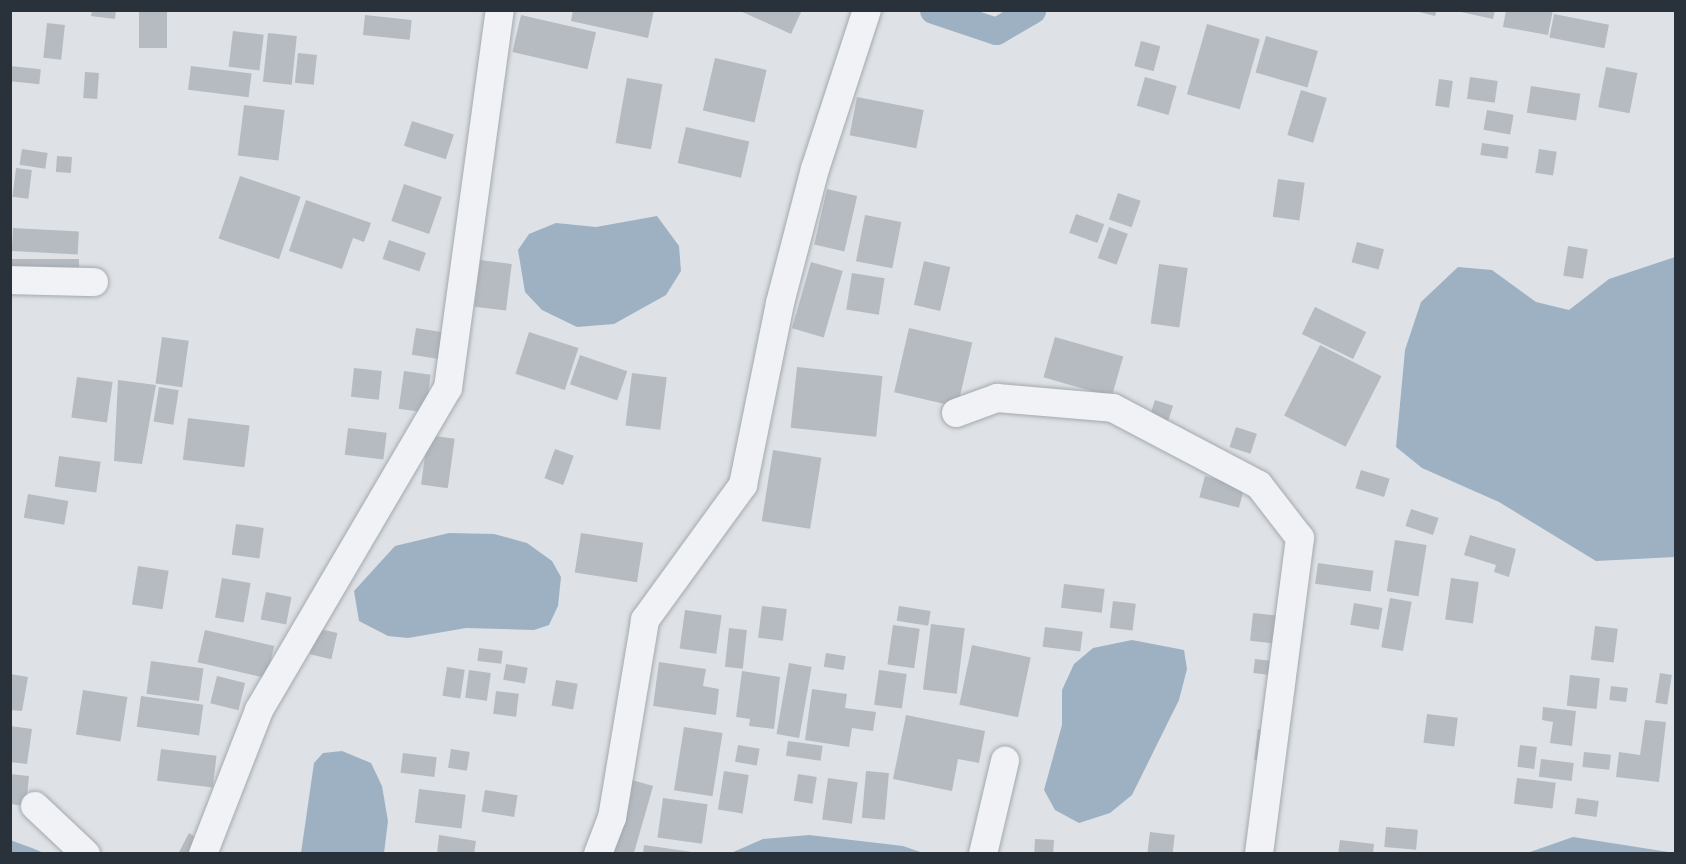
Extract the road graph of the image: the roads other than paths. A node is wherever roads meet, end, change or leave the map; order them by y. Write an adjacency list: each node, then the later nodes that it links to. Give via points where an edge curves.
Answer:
1 (500, 10): 9 (street, via 448,388 259,710)
2 (867, 10): 10 (street, via 780,303 743,485 645,620 612,818)
3 (10, 280): 4 (street)
4 (94, 282)
5 (956, 412): 12 (street, via 997,398 1113,408 1259,485 1300,538)
6 (1005, 760): 11 (street)
7 (35, 806): 8 (street)
8 (86, 854)
9 (203, 854)
10 (598, 854)
11 (983, 854)
12 (1259, 854)

